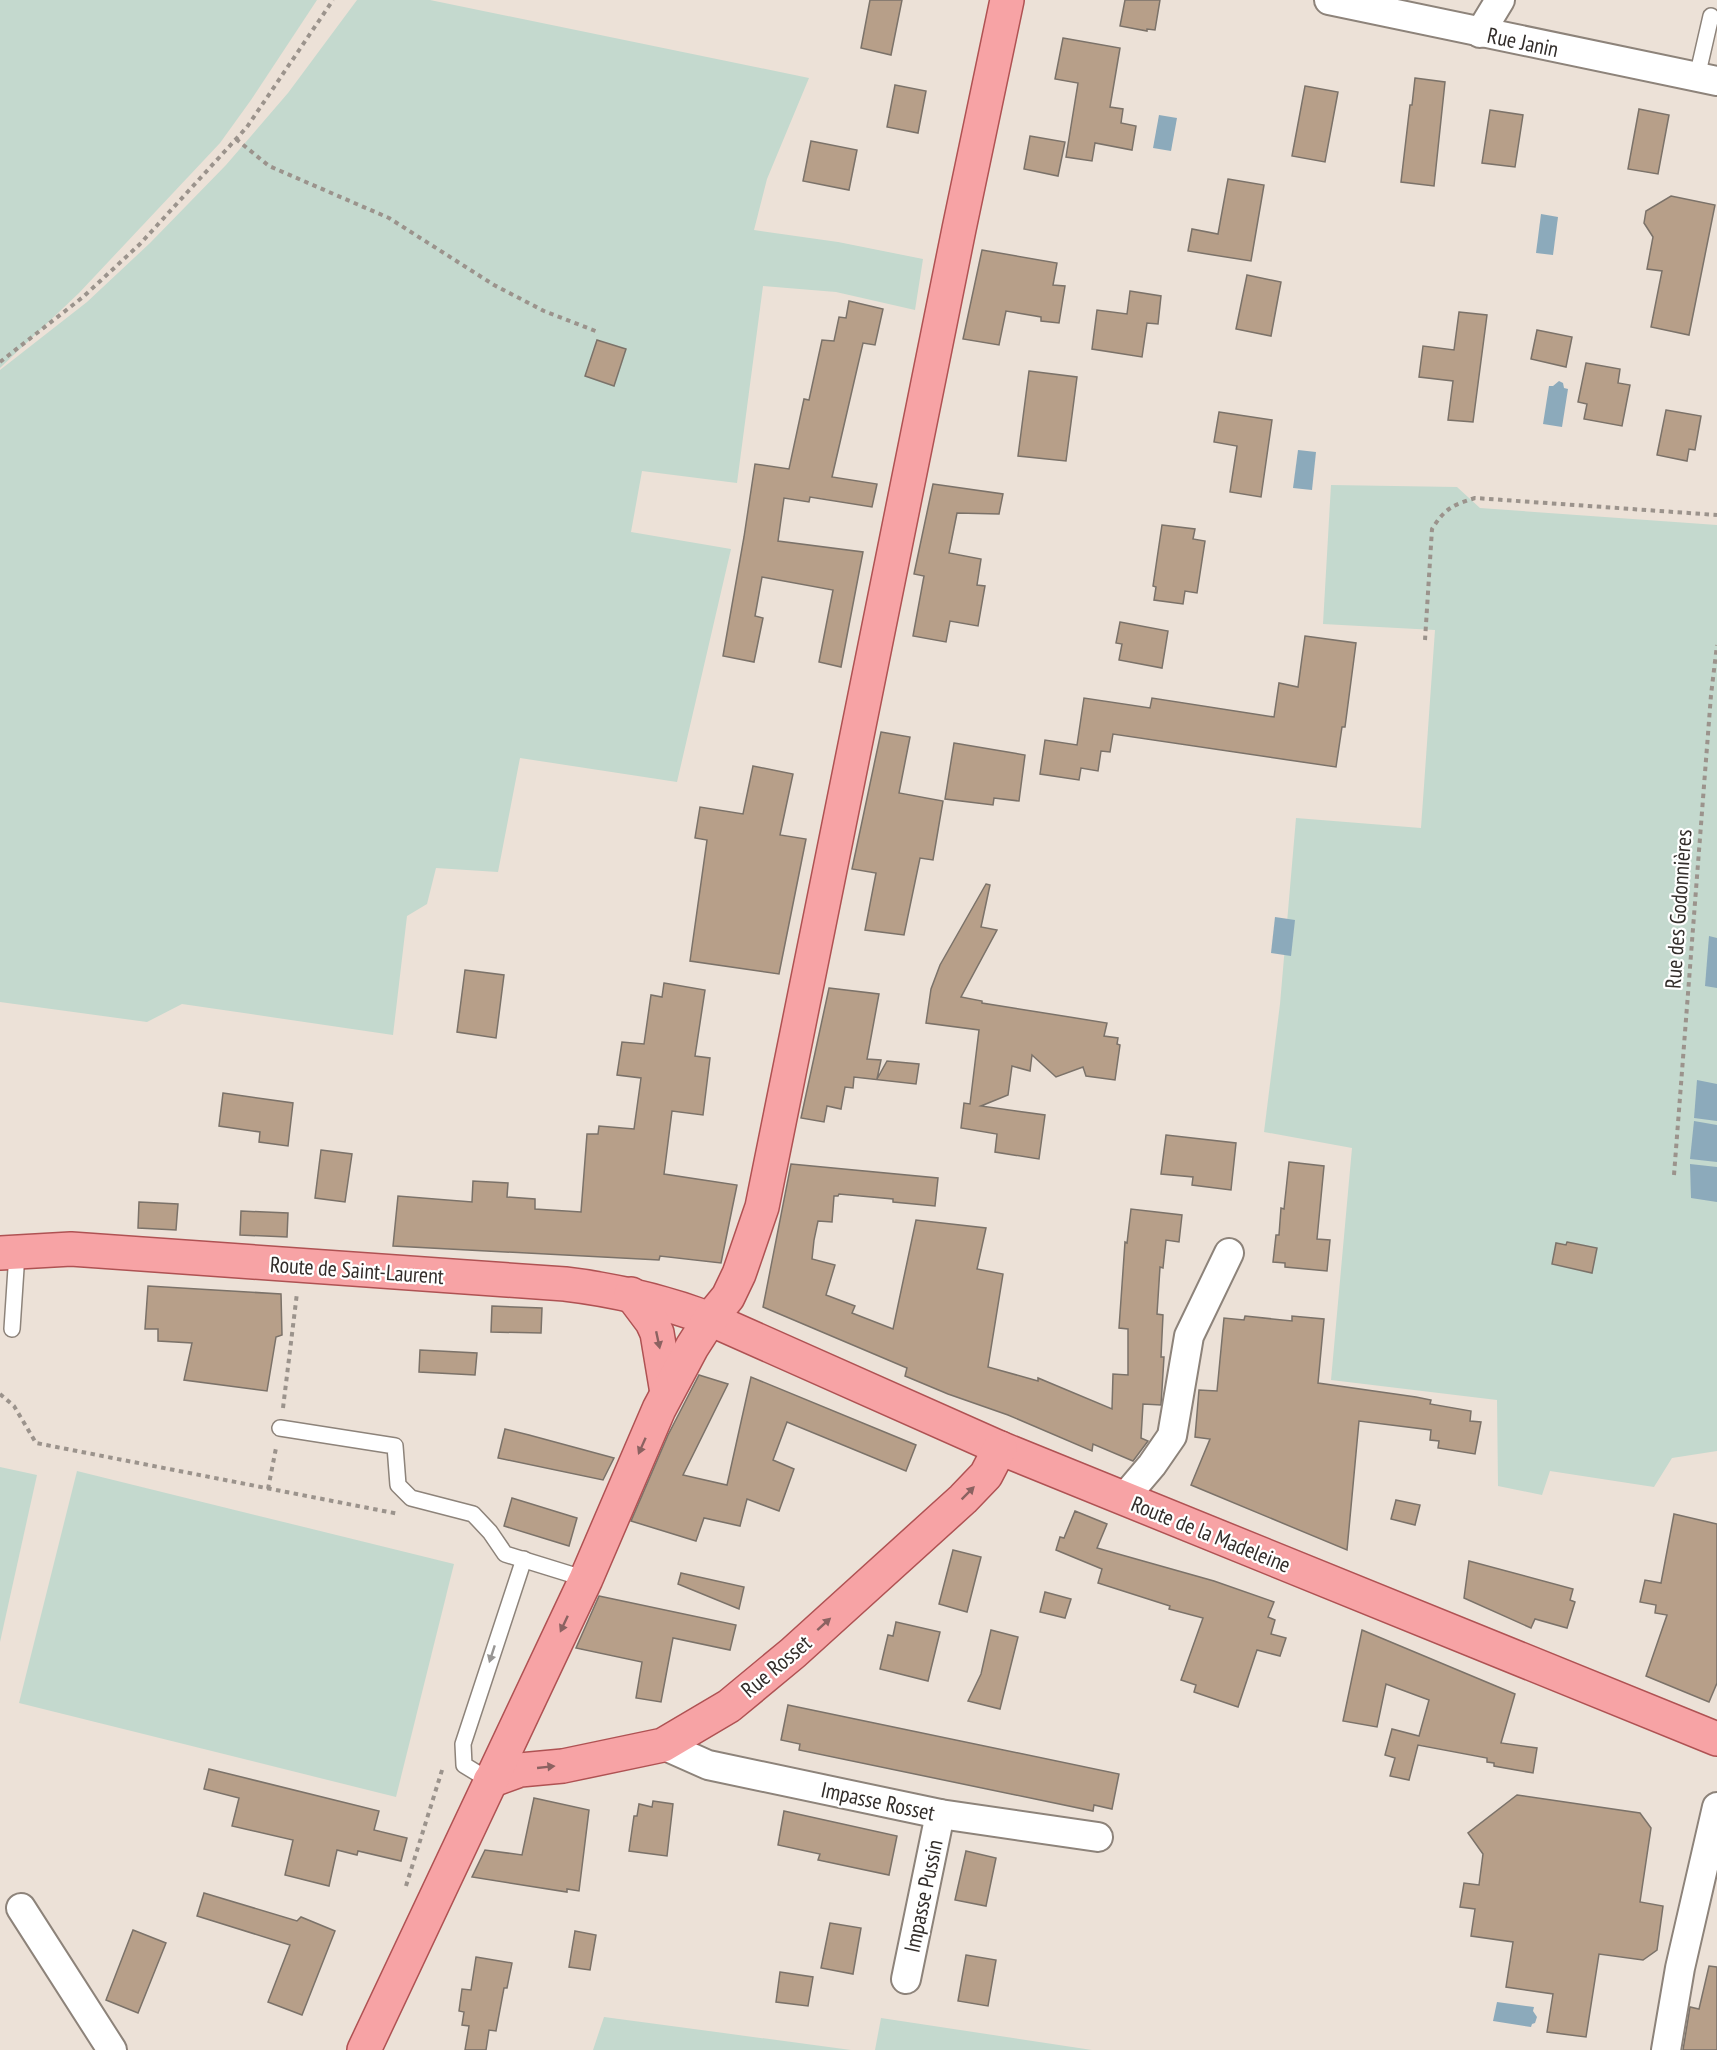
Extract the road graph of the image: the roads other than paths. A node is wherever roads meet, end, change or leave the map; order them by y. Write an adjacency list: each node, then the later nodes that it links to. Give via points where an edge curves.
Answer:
1 (1007, 0): 11 (main road, via 762,1207 732,1289)
2 (1329, 0): 6 (street, Rue Janin)
3 (1500, 0): 6 (street)
4 (1715, 0): 5 (lane)
5 (1714, 16): 7 (lane)
6 (1480, 33): 7 (street, Rue Janin)
7 (1707, 79)
8 (9, 1253): 10 (main road, Route de Saint-Laurent, via 71,1249 565,1284); 12 (lane)
9 (1230, 1253): 16 (street, via 1189,1336 1172,1436)
10 (631, 1294): 11 (main road, Route de Saint-Laurent); 13 (main road, one-way to 13, via 657,1333)
11 (710, 1319): 13 (main road); 15 (main road, Route de la Madeleine)
12 (12, 1329)
13 (667, 1393): 18 (main road, one-way to 18)
14 (280, 1428): 17 (lane, via 395,1446 398,1485 411,1498 472,1514 505,1554)
15 (1000, 1448): 16 (main road, Route de la Madeleine); 20 (main road, Rue Rosset, one-way to 15, via 729,1706 794,1653 963,1498 986,1475)
16 (1124, 1498): 19 (main road, Route de la Madeleine)
17 (524, 1559): 18 (lane); 21 (lane, one-way to 21, via 463,1744 464,1765)
18 (586, 1579): 21 (main road, one-way to 21)
19 (1717, 1739)
20 (663, 1745): 21 (main road, Rue Rosset, one-way to 20, via 520,1770 563,1766); 23 (street, Impasse Rosset, via 708,1765)
21 (490, 1781): 28 (main road, via 416,1903)
22 (1717, 1807): 29 (street)
23 (940, 1814): 24 (street, Impasse Rosset); 26 (street, Impasse Pussin)
24 (1098, 1837)
25 (21, 1908): 27 (street)
26 (906, 1979)
27 (112, 2050)
28 (364, 2050)
29 (1666, 2050)

